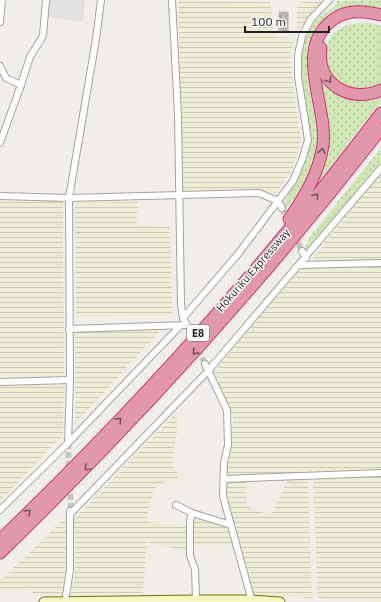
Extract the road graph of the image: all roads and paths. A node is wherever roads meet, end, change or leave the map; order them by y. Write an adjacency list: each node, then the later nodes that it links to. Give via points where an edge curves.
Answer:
1 (2, 0): 7 (street)
2 (46, 0): 10 (street, via 43,36 30,57)
3 (100, 0): 19 (street, via 95,46)
4 (172, 0): 17 (street, via 178,114)
5 (329, 0): 20 (street, via 311,19 302,36 298,55 298,77 308,140 293,181)
6 (381, 15): 27 (highway, one-way to 6, via 291,215 314,177 321,156 324,134 313,65 314,48 320,34 330,22 345,14 362,11)
7 (0, 22)
8 (381, 22): 11 (highway, one-way to 11, via 359,18 341,23 328,33 320,59 326,76 339,90 366,95)
9 (0, 66): 10 (street, via 6,78)
10 (21, 85): 15 (street)
11 (381, 90)
12 (381, 113): 27 (highway, Hokuriku Expressway / E8, one-way to 12, via 307,207)
13 (381, 129): 24 (highway, Hokuriku Expressway / E8)
14 (381, 141): 24 (highway)
15 (0, 143)
16 (381, 168): 23 (street)
17 (178, 195): 19 (street); 20 (street, via 259,193); 28 (street)
18 (0, 196): 19 (street)
19 (69, 198): 30 (street)
20 (278, 201): 21 (street); 28 (street, via 238,254)
21 (282, 208)
22 (302, 251): 23 (street)
23 (306, 258): 26 (street)
24 (276, 259): 43 (highway, Hokuriku Expressway / E8, one-way to 43, via 132,420)
25 (381, 263): 26 (street)
26 (300, 265): 32 (street)
27 (218, 312): 42 (highway, Hokuriku Expressway / E8, one-way to 27, via 126,412)
28 (183, 318): 29 (street, via 187,325)
29 (180, 326): 30 (street); 35 (street)
30 (69, 329): 33 (street)
31 (205, 364): 32 (street)
32 (208, 372): 37 (street, via 224,403 228,422); 47 (street, via 70,511 70,570)
33 (70, 380): 34 (street); 35 (street)
34 (0, 382)
35 (68, 443): 39 (street)
36 (381, 474): 37 (street)
37 (224, 479): 41 (street, via 223,496)
38 (176, 505): 40 (street)
39 (0, 510)
40 (192, 512): 41 (street); 44 (street, via 190,556 195,569)
41 (231, 525): 45 (street)
42 (0, 540)
43 (0, 553)
44 (196, 600): 45 (street); 47 (street)
45 (252, 601): 48 (street)
46 (44, 602): 47 (street)
47 (65, 602)
48 (280, 602)

